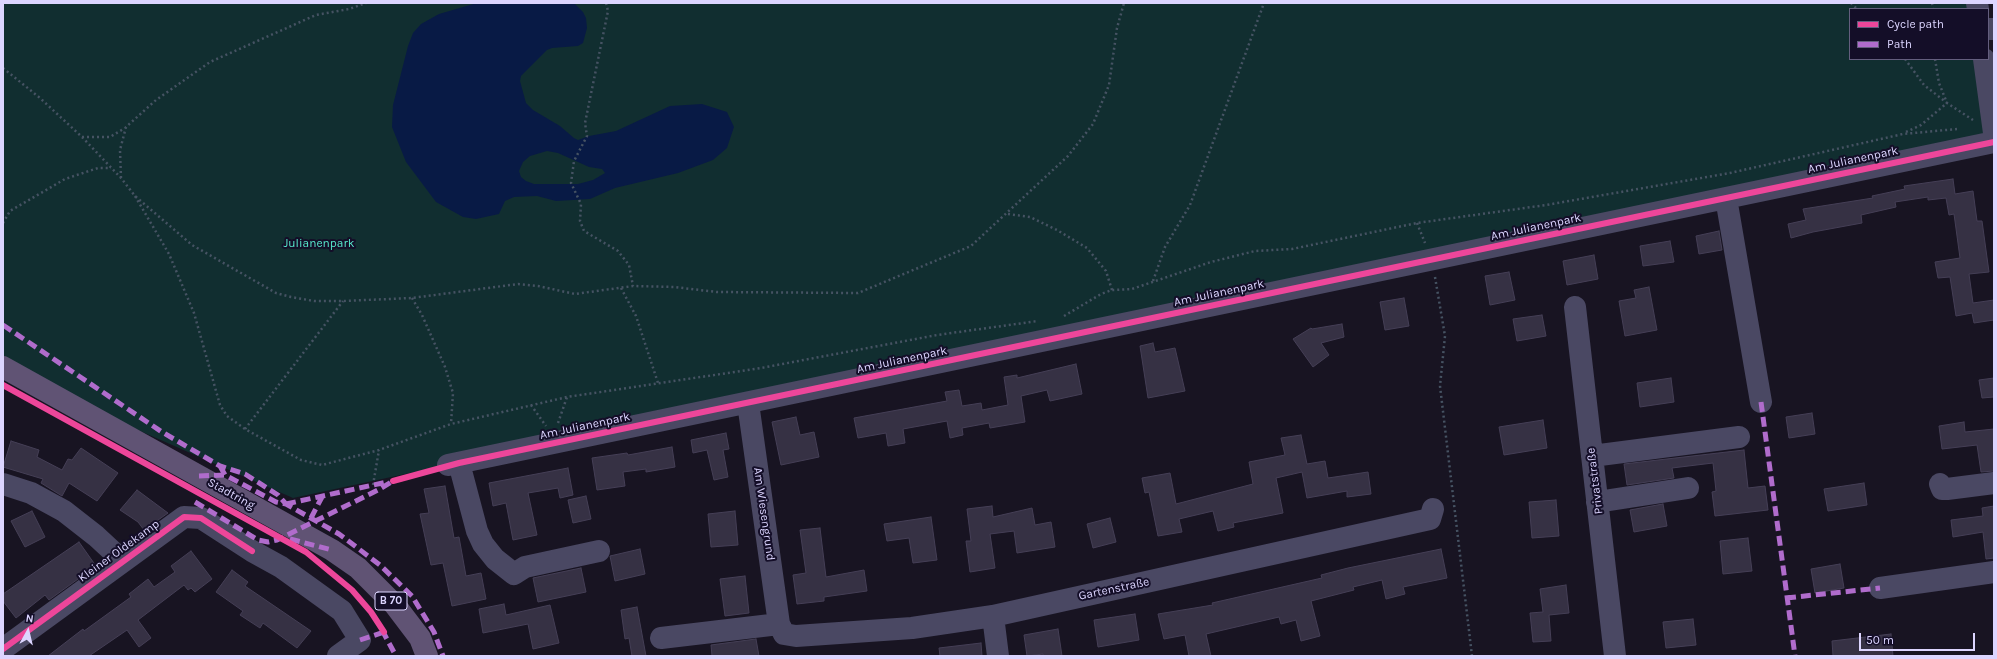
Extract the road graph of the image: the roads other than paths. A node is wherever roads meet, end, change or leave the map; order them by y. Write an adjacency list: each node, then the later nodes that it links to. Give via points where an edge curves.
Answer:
1 (1984, 60): 2 (street)
2 (1994, 133)
3 (1994, 142): 4 (street, Am Julianenpark)
4 (1726, 198): 7 (street); 8 (street, Am Julianenpark)
5 (1575, 306): 10 (street, Privatstraße)
6 (3, 367): 26 (main road, Stadtring / B 70, via 332,550 358,568 395,605 420,638)
7 (1761, 402)
8 (748, 403): 17 (street, Am Julianenpark, via 454,464 483,544 495,559 514,574 525,566); 22 (street, Am Wiesengrund)
9 (1739, 437): 10 (street)
10 (1592, 456): 15 (street, Privatstraße)
11 (1994, 483): 13 (street, via 1947,490 1942,489)
12 (3, 484): 18 (street, via 31,494 64,511)
13 (1940, 484)
14 (1688, 488): 15 (street)
15 (1597, 502): 28 (street, Privatstraße)
16 (1433, 509): 21 (street, Gartenstraße, via 1430,519)
17 (599, 551)
18 (123, 561): 24 (street, Kleiner Oldekamp); 25 (street, Kleiner Oldekamp, via 184,516 201,518 308,585 342,612 360,640)
19 (1994, 572): 20 (street)
20 (1880, 588)
21 (993, 616): 22 (street, Gartenstraße, via 912,628 796,636); 27 (street)
22 (782, 629): 23 (street)
23 (662, 638)
24 (3, 649)
25 (338, 656)
26 (426, 656)
27 (998, 656)
28 (1615, 656)

